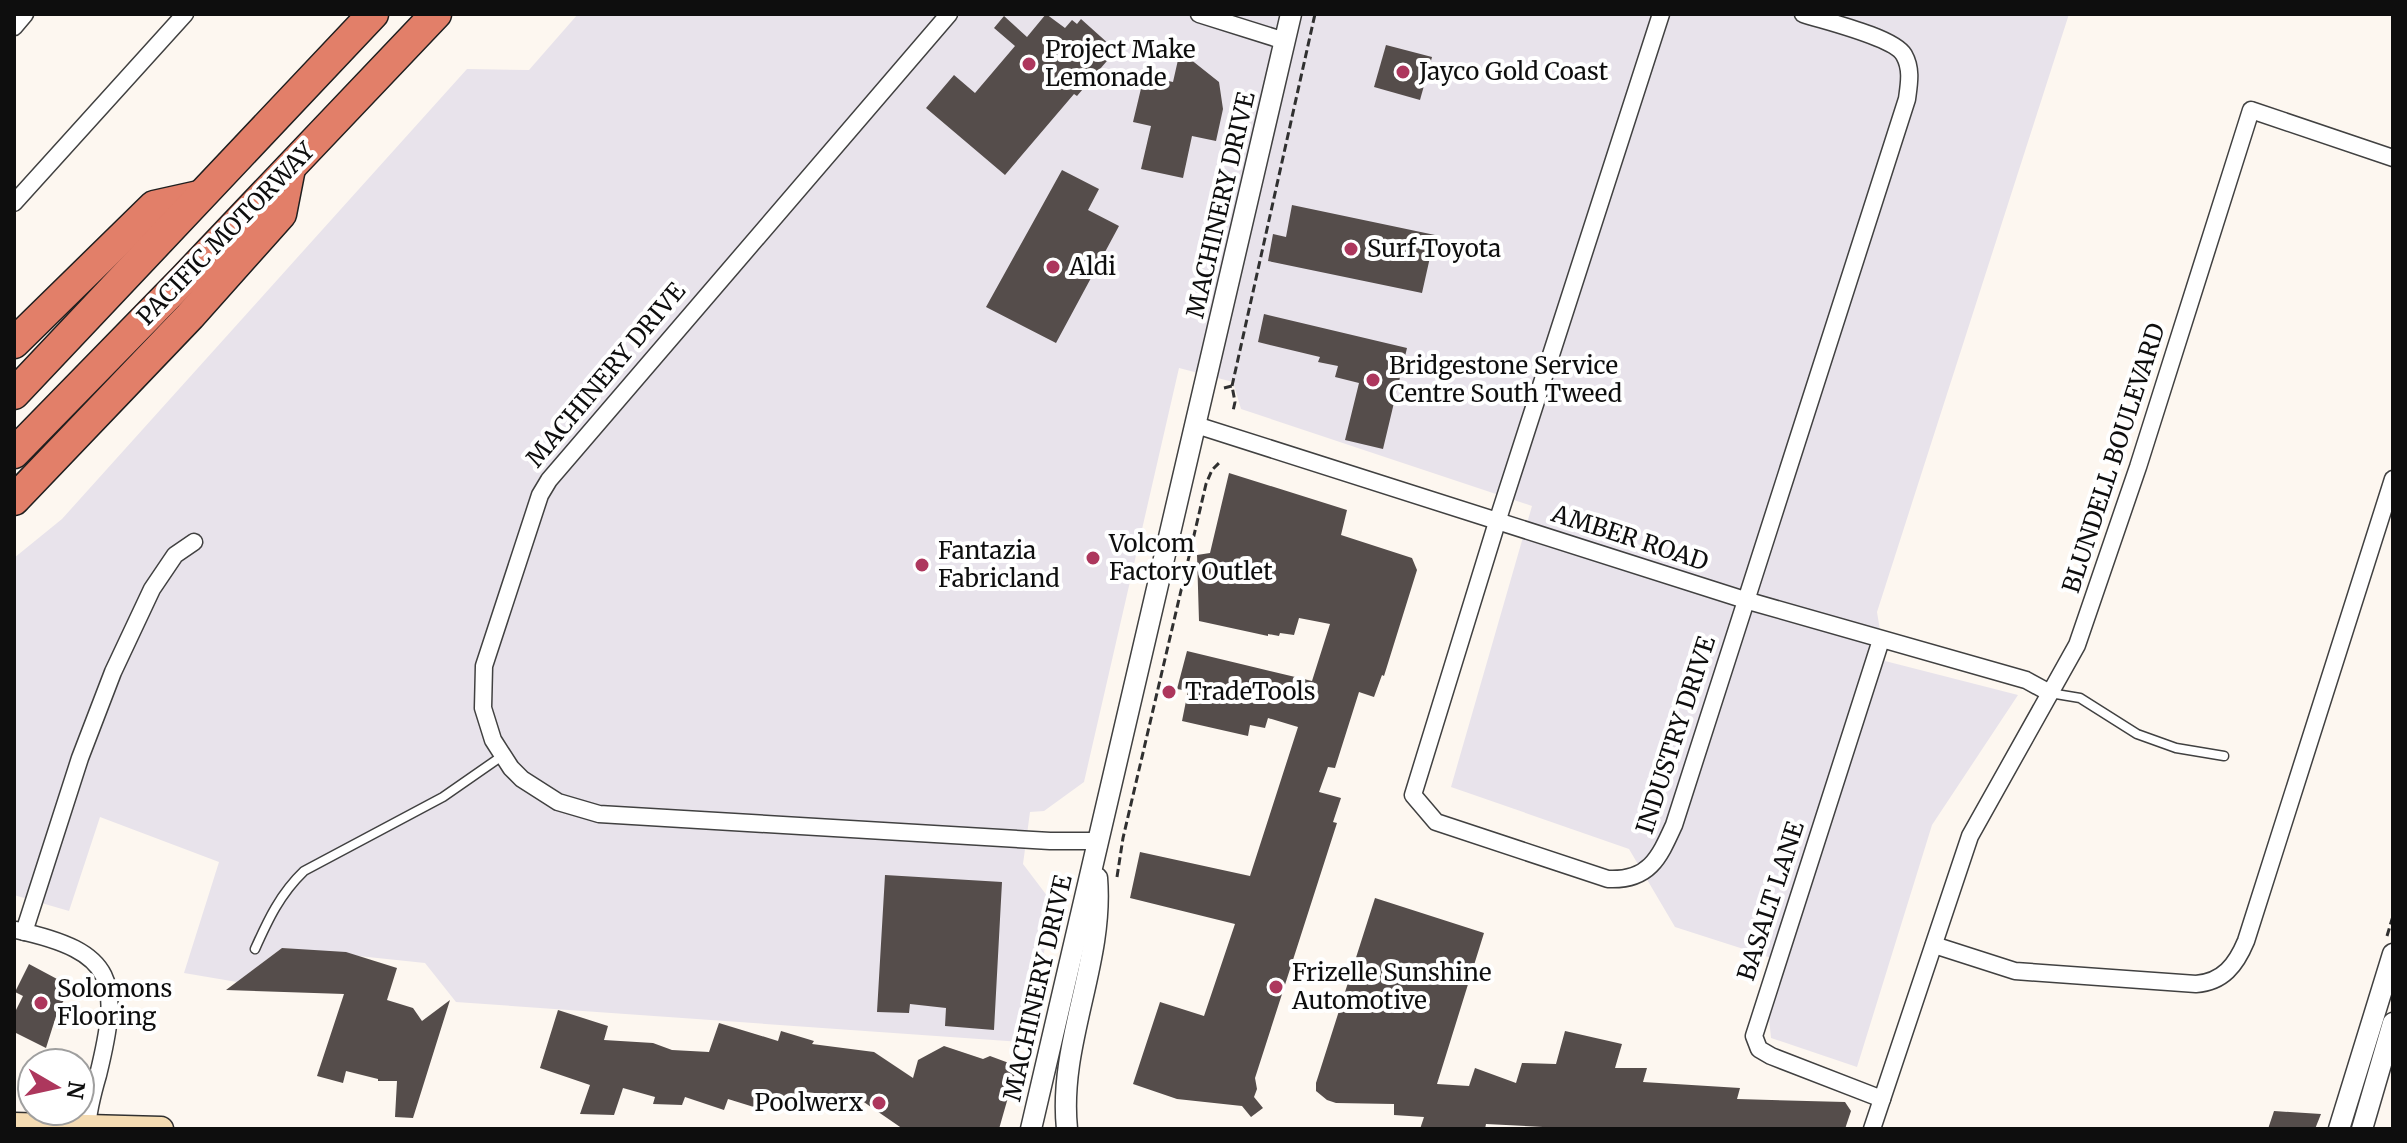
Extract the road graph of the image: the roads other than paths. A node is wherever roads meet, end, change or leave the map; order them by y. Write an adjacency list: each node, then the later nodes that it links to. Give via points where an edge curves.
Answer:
1 (25, 14): 10 (street)
2 (185, 14): 15 (street)
3 (373, 14): 14 (highway, PACIFIC MOTORWAY)
4 (436, 14): 13 (highway, PACIFIC MOTORWAY)
5 (949, 14): 27 (street, MACHINERY DRIVE, via 549,480 484,666 487,725)
6 (1199, 14): 11 (street)
7 (1291, 14): 11 (street, MACHINERY DRIVE)
8 (1661, 14): 22 (street, INDUSTRY DRIVE)
9 (1803, 14): 24 (street, INDUSTRY DRIVE, via 1891,43 1903,53 1910,72 1907,99)
10 (14, 27)
11 (1285, 41): 18 (street, MACHINERY DRIVE)
12 (2393, 158): 26 (street, BLUNDELL BOULEVARD, via 2251,110 2077,645)
13 (291, 166): 19 (highway, PACIFIC MOTORWAY); 21 (highway, via 281,214)
14 (199, 196): 16 (highway, via 154,206); 17 (highway, PACIFIC MOTORWAY)
15 (14, 203)
16 (14, 343)
17 (14, 394)
18 (1196, 425): 22 (street, AMBER ROAD); 29 (street, MACHINERY DRIVE)
19 (14, 453)
20 (2393, 479): 31 (street, via 2246,941 2220,979 2196,984 2015,971)
21 (14, 500)
22 (1498, 519): 24 (street, AMBER ROAD); 24 (street, INDUSTRY DRIVE, via 1413,795 1436,822 1608,879 1634,878 1661,854)
23 (194, 542): 30 (street, via 175,555 152,589 113,672)
24 (1745, 600): 25 (street, AMBER ROAD)
25 (1881, 640): 26 (street, AMBER ROAD, via 2026,680); 35 (street, BASALT LANE, via 1754,1036 1759,1049 1771,1056)
26 (2050, 693): 28 (lane, via 2080,698 2137,734 2176,748); 31 (street, BLUNDELL BOULEVARD, via 1970,836)
27 (502, 756): 29 (street, MACHINERY DRIVE, via 536,790 599,814 1050,841); 32 (lane, via 443,797 304,871 275,906)
28 (2224, 756)
29 (1097, 850): 39 (street, MACHINERY DRIVE); 40 (street, MACHINERY DRIVE, via 1099,910 1068,1063)
30 (19, 931): 37 (street, via 89,956 109,991 109,1025)
31 (1934, 945): 35 (street, BLUNDELL BOULEVARD)
32 (255, 949)
33 (2393, 954): 42 (street)
34 (2393, 1023): 43 (street)
35 (1882, 1099): 41 (street, BLUNDELL BOULEVARD)
36 (14, 1125): 37 (main road)
37 (86, 1128): 38 (main road)
38 (161, 1129)
39 (1031, 1129)
40 (1067, 1129)
41 (1872, 1129)
42 (2339, 1129)
43 (2362, 1129)

